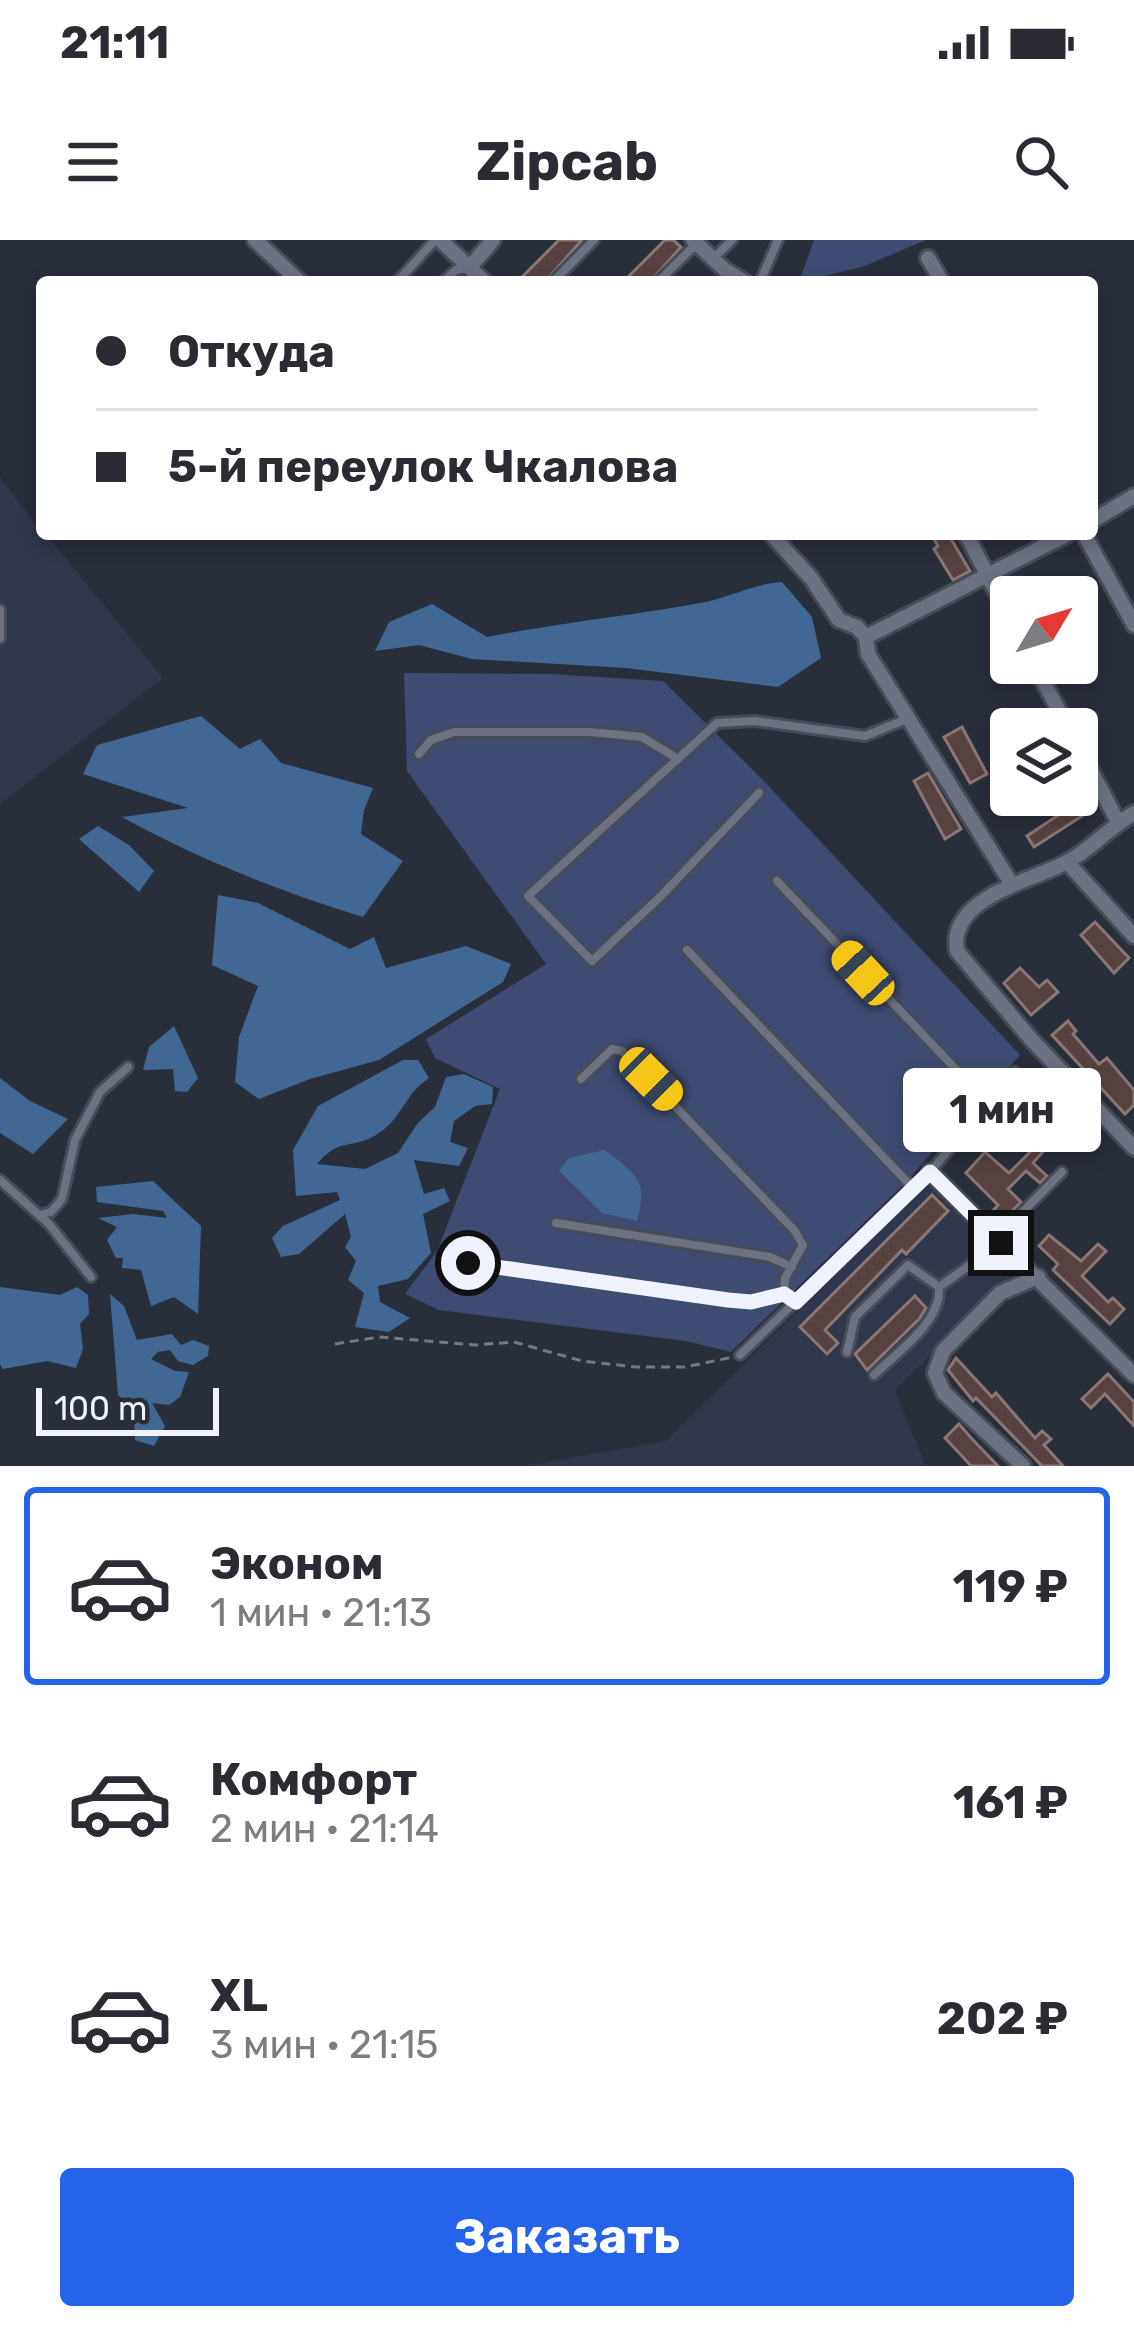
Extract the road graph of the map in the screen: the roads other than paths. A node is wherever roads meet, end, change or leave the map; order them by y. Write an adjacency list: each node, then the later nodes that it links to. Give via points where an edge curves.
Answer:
1 (255, 240): 11 (street)
2 (438, 240): 10 (street); 12 (lane)
3 (493, 240): 10 (street)
4 (594, 240): 15 (lane)
5 (732, 240): 9 (lane)
6 (778, 240): 18 (lane)
7 (695, 242): 9 (street); 16 (lane)
8 (928, 258): 19 (street)
9 (713, 259): 17 (street)
10 (470, 267): 13 (lane); 14 (street)
11 (294, 276)
12 (403, 276)
13 (450, 276)
14 (478, 276)
15 (560, 276)
16 (664, 276)
17 (737, 276)
18 (763, 276)
19 (938, 276)
20 (1134, 496): 21 (street)
21 (1098, 517)
22 (777, 540): 30 (street, via 839,620)
23 (969, 540): 26 (street)
24 (1058, 540): 26 (street)
25 (1087, 540): 28 (street)
26 (989, 577): 30 (street)
27 (0, 610): 29 (lane)
28 (1134, 625)
29 (0, 638)
30 (866, 638): 31 (street)
31 (909, 718): 33 (lane, via 865,736 717,723); 40 (street)
32 (419, 754): 33 (lane, via 454,732 590,732 642,736)
33 (678, 759): 35 (lane, via 528,896 592,962)
34 (1098, 783): 37 (street)
35 (759, 793)
36 (1134, 813): 37 (street)
37 (1118, 821): 38 (street)
38 (1067, 862): 40 (street); 41 (street)
39 (777, 880): 46 (lane)
40 (1011, 883): 47 (street, via 966,916 957,951)
41 (1134, 936)
42 (687, 950): 51 (lane)
43 (128, 1067): 52 (lane, via 100,1092 75,1140 62,1199)
44 (1015, 1072): 46 (lane)
45 (581, 1079): 56 (lane, via 612,1049 622,1051 794,1230 803,1245)
46 (987, 1102): 48 (lane)
47 (1134, 1148)
48 (930, 1172): 51 (lane); 54 (street)
49 (1062, 1172): 54 (lane)
50 (0, 1180): 52 (lane)
51 (914, 1188): 61 (lane)
52 (40, 1215): 57 (lane)
53 (556, 1223): 56 (lane)
54 (999, 1240): 58 (street); 59 (lane)
55 (468, 1263): 60 (lane, via 728,1300)
56 (792, 1267): 60 (lane)
57 (91, 1276)
58 (1038, 1277): 65 (street); 66 (street, via 1000,1293 943,1351 935,1373 944,1393)
59 (939, 1287): 62 (lane, via 908,1265 855,1317); 64 (lane, via 928,1321)
60 (784, 1294): 61 (lane)
61 (796, 1302): 63 (lane)
62 (847, 1352)
63 (740, 1355)
64 (874, 1375)
65 (1134, 1375)
66 (1023, 1466)

